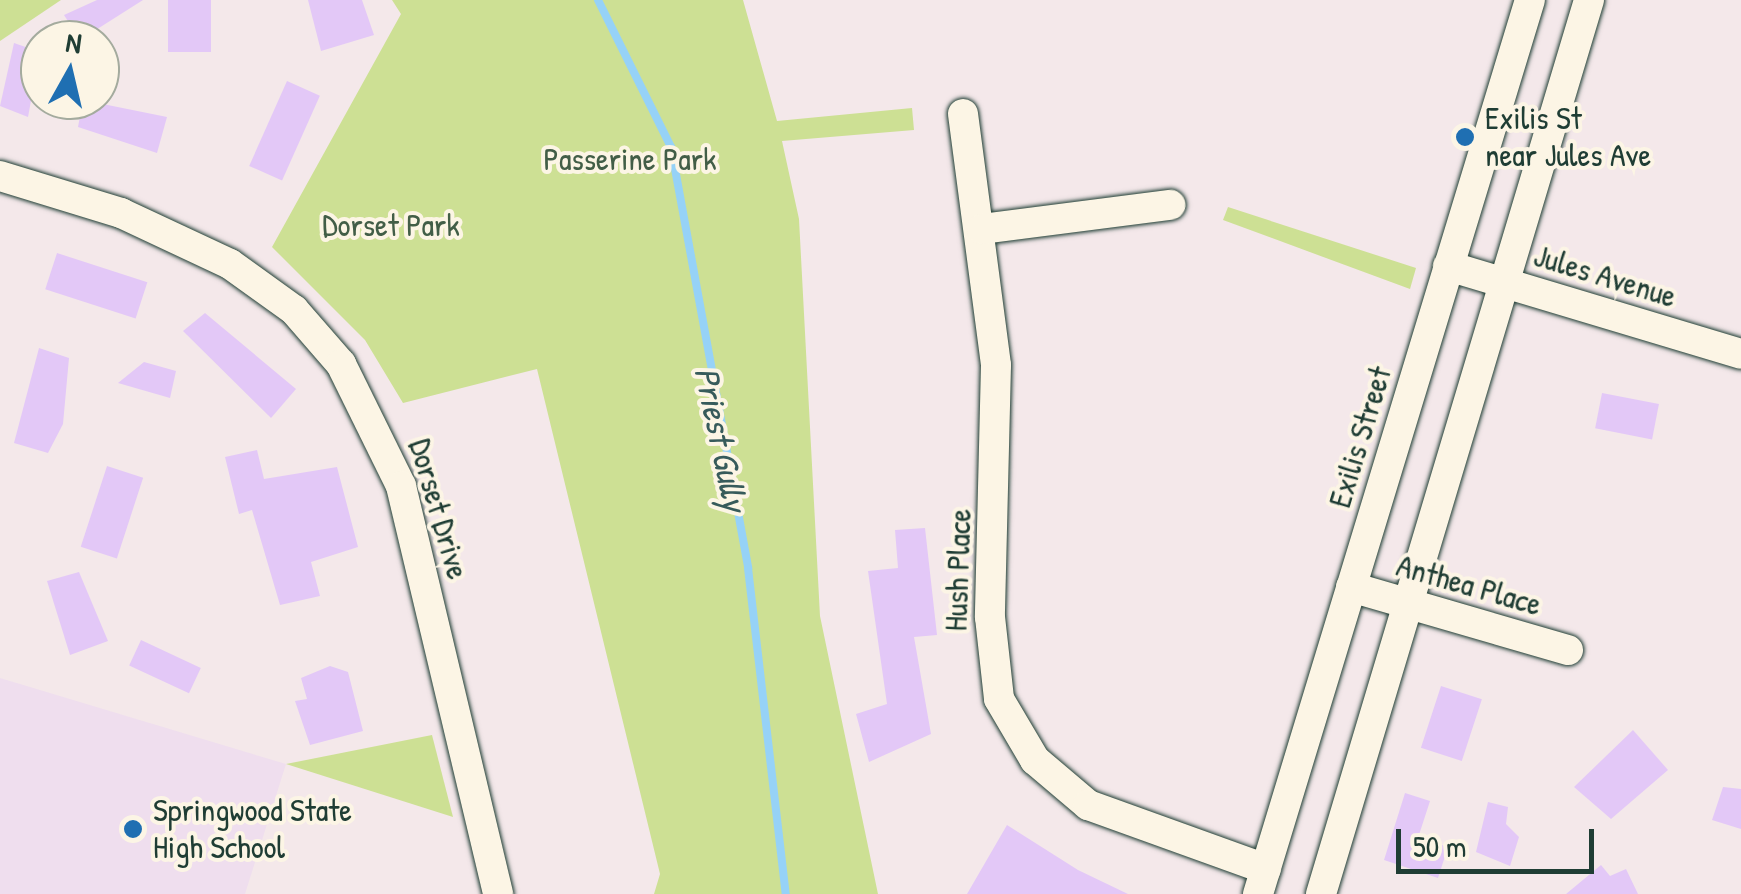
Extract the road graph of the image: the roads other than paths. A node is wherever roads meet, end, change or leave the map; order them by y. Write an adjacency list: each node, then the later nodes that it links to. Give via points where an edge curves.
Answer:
1 (1530, 0): 7 (street, Exilis Street)
2 (1589, 0): 8 (street)
3 (963, 114): 6 (street, Hush Place)
4 (0, 176): 14 (street, Dorset Drive, via 121,213 230,264 294,310 341,364 402,486)
5 (1170, 206): 6 (street)
6 (982, 229): 13 (street, Hush Place, via 998,416 990,618 999,700 1035,760 1088,804)
7 (1448, 266): 8 (street, Jules Avenue); 10 (street, Exilis Street)
8 (1505, 283): 9 (street, Jules Avenue); 11 (street)
9 (1741, 354)
10 (1351, 586): 11 (street, Anthea Place); 13 (street, Exilis Street)
11 (1408, 604): 12 (street, Anthea Place); 15 (street)
12 (1568, 650)
13 (1262, 882)
14 (498, 894)
15 (1321, 894)

